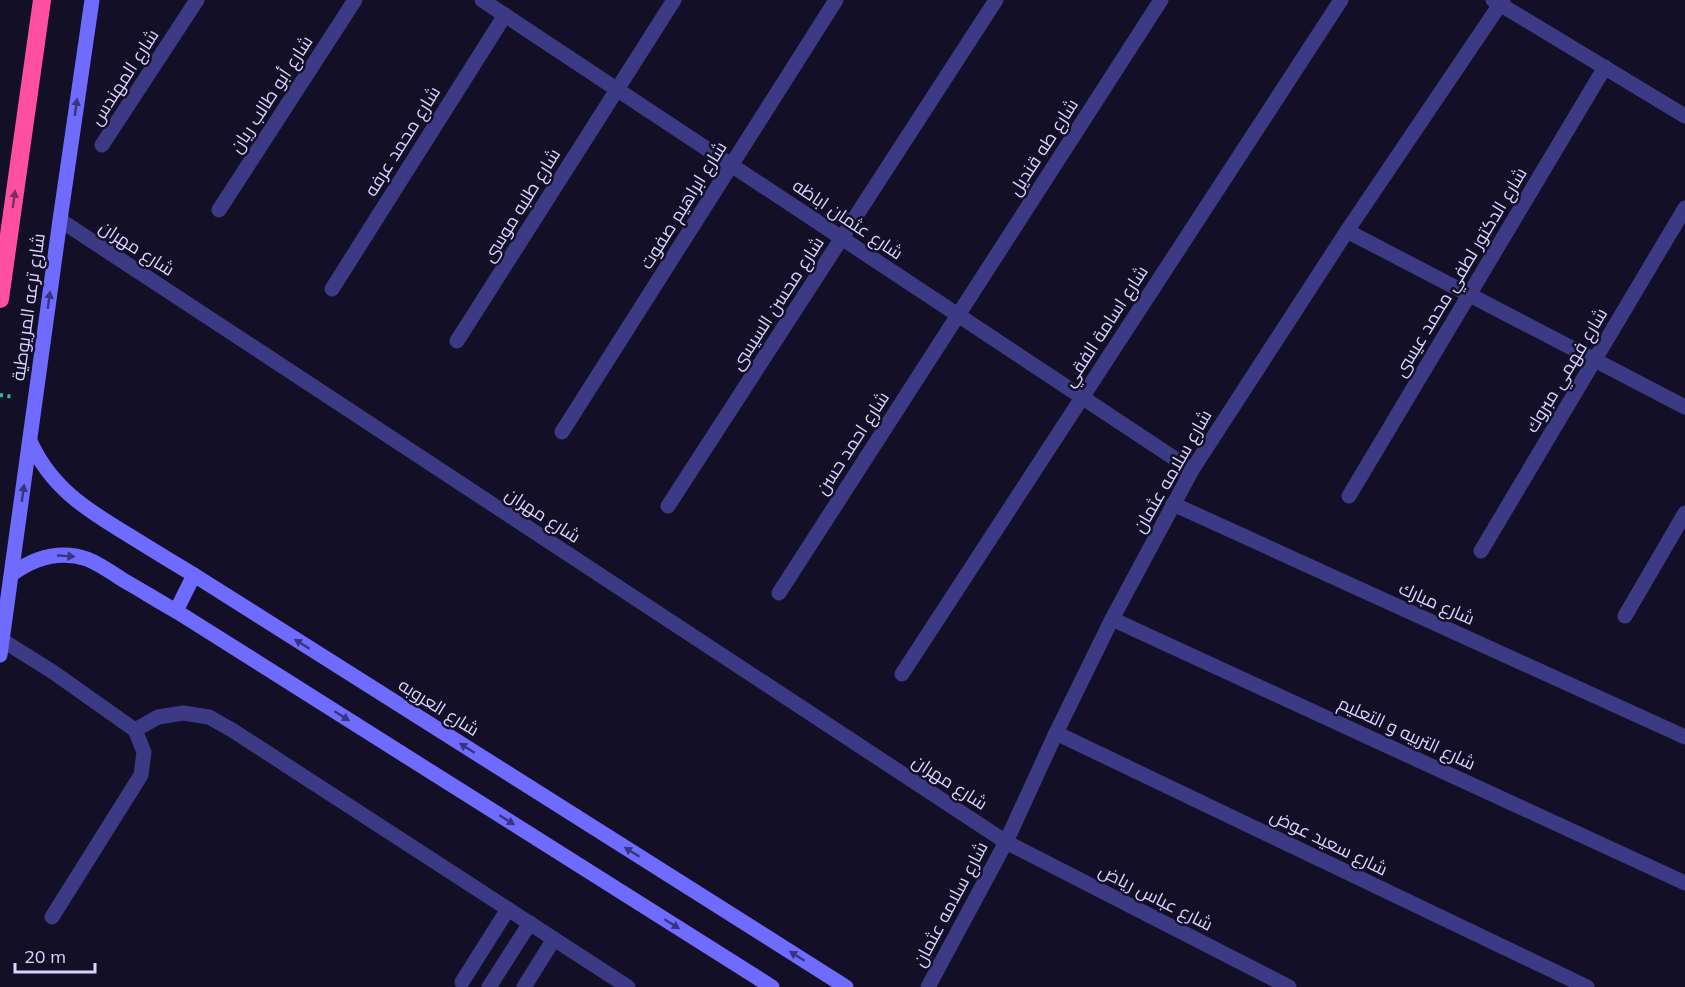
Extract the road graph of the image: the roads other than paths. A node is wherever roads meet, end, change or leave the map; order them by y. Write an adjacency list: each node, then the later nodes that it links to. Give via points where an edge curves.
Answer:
1 (42, 0): 25 (highway, one-way to 1)
2 (92, 0): 20 (street, شارع ترعه المريوطية, one-way to 2)
3 (197, 0): 16 (street, شارع المهندس)
4 (355, 0): 19 (street, شارع أبو طالب ريان)
5 (483, 0): 12 (street, شارع عثمان اباظه)
6 (674, 0): 14 (street, شارع طلبه موسى)
7 (836, 0): 17 (street, شارع ابراهيم صفوت)
8 (996, 0): 22 (street, شارع محسن السيسى)
9 (1161, 0): 26 (street, شارع طه قنديل)
10 (1341, 0): 29 (street, شارع اسامة الفقي)
11 (1499, 1): 13 (street); 21 (street, شارع سلامه عثمان)
12 (505, 15): 14 (street, شارع عثمان اباظه); 23 (street, شارع محمد عرفه)
13 (1605, 67): 15 (street); 24 (street, شارع الدكتور لطفي محمد عيسى)
14 (618, 89): 17 (street, شارع عثمان اباظه); 27 (street, شارع طلبه موسى)
15 (1685, 116)
16 (102, 145)
17 (731, 165): 22 (street, شارع عثمان اباظه); 31 (street, شارع ابراهيم صفوت)
18 (1685, 208): 28 (street, شارع فهمي مبروك)
19 (219, 210)
20 (60, 220): 32 (street, شارع ترعه المريوطية, one-way to 20); 50 (street, شارع مهران)
21 (1347, 231): 24 (street); 33 (street, شارع سلامه عثمان)
22 (842, 238): 26 (street, شارع عثمان اباظه); 36 (street, شارع محسن السيسى)
23 (332, 288)
24 (1469, 295): 28 (street); 34 (street, شارع الدكتور لطفي محمد عيسى)
25 (0, 299)
26 (957, 315): 29 (street, شارع عثمان اباظه); 41 (street, شارع احمد حسن)
27 (457, 341)
28 (1594, 360): 30 (street); 38 (street, شارع فهمي مبروك)
29 (1082, 397): 33 (street, شارع عثمان اباظه); 46 (street, شارع اسامة الفقي)
30 (1685, 407)
31 (562, 432)
32 (30, 441): 39 (street, شارع ترعه المريوطية, one-way to 32); 40 (street, شارع العروبه, via 46,470 68,495)
33 (1192, 470): 35 (street, شارع سلامه عثمان)
34 (1349, 496)
35 (1173, 504): 44 (street, شارع سلامه عثمان); 49 (street, شارع مبارك)
36 (668, 506)
37 (1685, 513): 43 (street)
38 (1481, 551)
39 (12, 573): 42 (street, one-way to 42, via 55,555 86,559); 45 (street, شارع ترعه المريوطية)
40 (194, 575): 42 (street); 61 (street, شارع العروبه, one-way to 40)
41 (779, 593)
42 (176, 611): 60 (street, one-way to 60)
43 (1625, 616)
44 (1112, 619): 48 (street, شارع سلامه عثمان); 51 (street, شارع التربيه و التعليم)
45 (1, 648): 47 (street, via 53,672)
46 (902, 674)
47 (135, 730): 52 (street, via 158,717 183,713 209,717); 53 (street, via 144,752 141,775)
48 (1056, 733): 50 (street, شارع سلامه عثمان); 64 (street, شارع سعيد عوض)
49 (1685, 737)
50 (1006, 842): 62 (street, شارع سلامه عثمان); 63 (street, شارع عباس رياض)
51 (1685, 882)
52 (508, 909): 54 (street); 56 (street)
53 (52, 917)
54 (530, 923): 55 (street); 57 (street)
55 (554, 939): 58 (street); 59 (street)
56 (462, 982)
57 (489, 987)
58 (524, 987)
59 (628, 987)
60 (772, 987)
61 (846, 987)
62 (928, 987)
63 (1289, 987)
64 (1587, 987)

